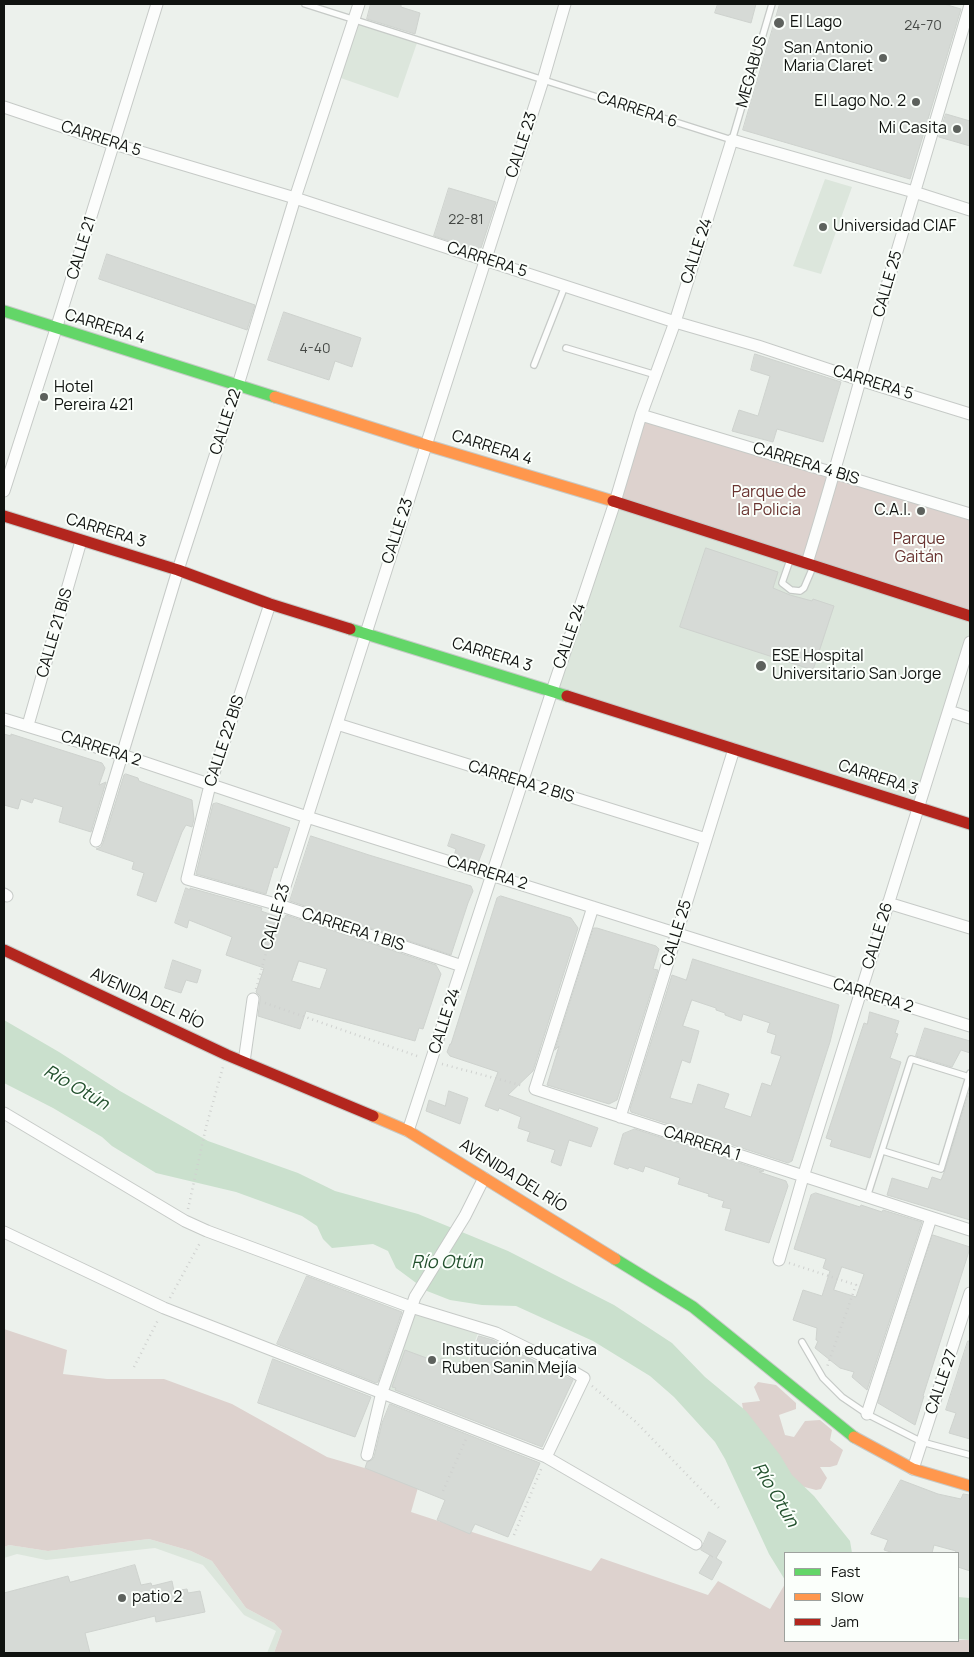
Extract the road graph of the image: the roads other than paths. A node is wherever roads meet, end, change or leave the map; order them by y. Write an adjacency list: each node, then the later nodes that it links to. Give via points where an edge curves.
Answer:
1 (157, 4): 11 (street, CALLE 21)
2 (305, 4): 7 (lane, CARRERA 6)
3 (359, 4): 7 (street, CALLE 22)
4 (565, 4): 8 (street, CALLE 23)
5 (772, 4): 10 (lane, MEGABUS)
6 (970, 5): 12 (street, CALLE 25)
7 (354, 19): 8 (lane, CARRERA 6); 13 (street, CALLE 22)
8 (543, 80): 10 (lane, CARRERA 6); 15 (street, CALLE 23)
9 (4, 107): 11 (street, CARRERA 5)
10 (732, 140): 12 (street, CARRERA 6); 18 (street, CALLE 24)
11 (114, 144): 13 (street, CARRERA 5); 19 (street, CALLE 21)
12 (914, 192): 14 (street, CARRERA 6); 23 (street, CALLE 25)
13 (295, 198): 15 (street, CARRERA 5); 24 (street, CALLE 22)
14 (970, 210)
15 (486, 259): 16 (street, CARRERA 5); 27 (street, CALLE 23)
16 (565, 286): 18 (street, CARRERA 5); 21 (lane)
17 (4, 312): 19 (main road, CARRERA 4)
18 (675, 322): 22 (street, CALLE 24); 23 (street, CARRERA 5)
19 (56, 329): 24 (main road, CARRERA 4); 29 (street, CALLE 21)
20 (566, 348): 22 (lane)
21 (534, 365)
22 (656, 375): 26 (street, CALLE 24)
23 (860, 380): 25 (street, CARRERA 5); 28 (street, CALLE 25)
24 (238, 386): 27 (main road, CARRERA 4); 36 (street, CALLE 22)
25 (970, 414)
26 (641, 415): 28 (street, CARRERA 4 BIS); 30 (street, CALLE 24)
27 (426, 445): 30 (main road, CARRERA 4); 39 (street, CALLE 23)
28 (835, 472): 31 (street, CARRERA 4 BIS); 35 (street, CALLE 25)
29 (4, 491)
30 (615, 502): 34 (main road, CARRERA 4); 41 (street, CALLE 24)
31 (970, 514)
32 (4, 516): 33 (main road, CARRERA 3)
33 (81, 542): 36 (main road, CARRERA 3); 46 (street, CALLE 21 BIS)
34 (791, 558): 35 (main road, CARRERA 4); 35 (lane, via 782,583 791,590 804,588)
35 (811, 564): 38 (main road, CARRERA 4)
36 (178, 570): 37 (main road, CARRERA 3); 48 (street, CALLE 22)
37 (270, 604): 39 (main road, CARRERA 3); 50 (street, CALLE 22 BIS)
38 (970, 616)
39 (366, 633): 41 (main road, CARRERA 3); 45 (street, CALLE 23)
40 (970, 642): 42 (street, CALLE 26)
41 (552, 691): 47 (main road, CARRERA 3); 49 (street, CALLE 24)
42 (949, 711): 43 (street); 51 (street, CALLE 26)
43 (970, 718)
44 (4, 719): 46 (street, CARRERA 2)
45 (337, 724): 49 (street, CARRERA 2 BIS); 52 (street, CALLE 23)
46 (28, 726): 48 (street, CARRERA 2)
47 (734, 749): 51 (main road, CARRERA 3); 54 (street, CALLE 25)
48 (122, 755): 50 (street, CARRERA 2); 55 (street, CALLE 22)
49 (522, 783): 54 (street, CARRERA 2 BIS); 56 (street, CALLE 24)
50 (210, 785): 52 (street, CARRERA 2); 57 (street, CALLE 22 BIS)
51 (918, 808): 53 (main road, CARRERA 3); 58 (street, CALLE 26)
52 (307, 817): 56 (street, CARRERA 2); 59 (street, CALLE 23)
53 (970, 824)
54 (706, 839): 62 (street, CALLE 25)
55 (96, 841)
56 (492, 875): 60 (street, CARRERA 2); 64 (street, CALLE 24)
57 (187, 879): 59 (street, CARRERA 1 BIS)
58 (888, 903): 61 (street); 65 (street, CALLE 26)
59 (279, 905): 64 (street, CARRERA 1 BIS)
60 (593, 907): 62 (street, CARRERA 2); 71 (street, CARRERA 1, via 535,1089)
61 (970, 928)
62 (677, 934): 65 (street, CARRERA 2); 71 (street, CALLE 25)
63 (4, 950): 68 (main road, AVENIDA DEL RÍO)
64 (462, 966): 72 (street, CALLE 24)
65 (861, 993): 67 (street, CARRERA 2); 74 (street, CALLE 26)
66 (253, 999): 68 (street)
67 (970, 1026)
68 (244, 1062): 72 (main road, AVENIDA DEL RÍO)
69 (970, 1075): 73 (lane, via 911,1059); 73 (lane, via 941,1169)
70 (4, 1113): 82 (street, via 207,1232)
71 (620, 1117): 74 (street, CARRERA 1)
72 (408, 1131): 75 (main road, AVENIDA DEL RÍO)
73 (883, 1151): 76 (lane)
74 (803, 1177): 76 (street, CARRERA 1); 80 (street, CALLE 26)
75 (484, 1178): 82 (street); 90 (main road, AVENIDA DEL RÍO, via 693,1307 859,1441)
76 (867, 1197): 77 (street, CARRERA 1)
77 (932, 1218): 78 (street, CARRERA 1); 85 (street)
78 (970, 1230)
79 (4, 1232): 84 (street, via 164,1308)
80 (779, 1260)
81 (970, 1294): 86 (street, CALLE 27)
82 (413, 1302): 84 (street); 89 (street, via 496,1332 584,1378)
83 (802, 1342): 85 (lane, via 823,1378 842,1397)
84 (382, 1392): 87 (street); 89 (street)
85 (867, 1414): 86 (lane)
86 (922, 1442): 88 (lane); 90 (street, CALLE 27)
87 (367, 1455)
88 (970, 1456)
89 (546, 1457): 92 (street)
90 (912, 1469): 91 (main road, AVENIDA DEL RÍO)
91 (970, 1486)
92 (696, 1544)

